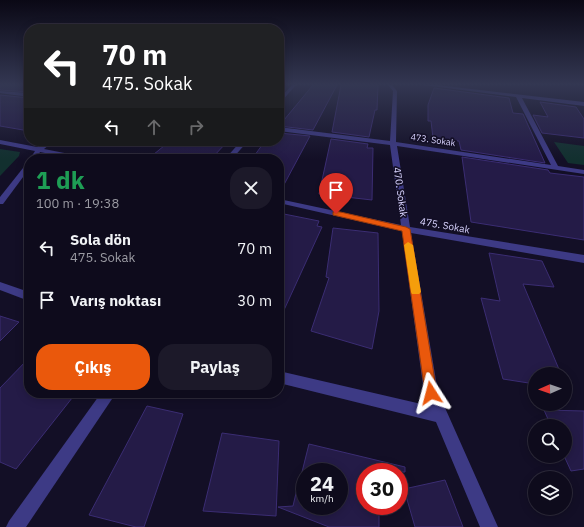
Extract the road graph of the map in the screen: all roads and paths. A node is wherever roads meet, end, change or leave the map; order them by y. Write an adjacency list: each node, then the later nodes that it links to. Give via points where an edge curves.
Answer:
1 (394, 110): 5 (street, 470. Sokak)
2 (525, 110): 12 (street)
3 (284, 129): 5 (street, 473. Sokak)
4 (0, 142): 8 (street)
5 (393, 144): 12 (street, 473. Sokak); 17 (street, 470. Sokak)
6 (44, 146): 8 (street)
7 (240, 146): 11 (street)
8 (39, 149): 9 (street); 10 (street)
9 (36, 154)
10 (62, 154)
11 (233, 154)
12 (556, 168): 14 (street, 473. Sokak)
13 (24, 171): 15 (street)
14 (584, 172)
15 (0, 202)
16 (284, 202): 17 (street, 475. Sokak)
17 (406, 229): 18 (street, 475. Sokak); 23 (street, 470. Sokak, via 431,393)
18 (584, 259)
19 (0, 286): 20 (street)
20 (24, 295)
21 (284, 378): 23 (street)
22 (105, 398): 24 (street)
23 (441, 416): 25 (street, 470. Sokak)
24 (15, 527)
25 (488, 527)

